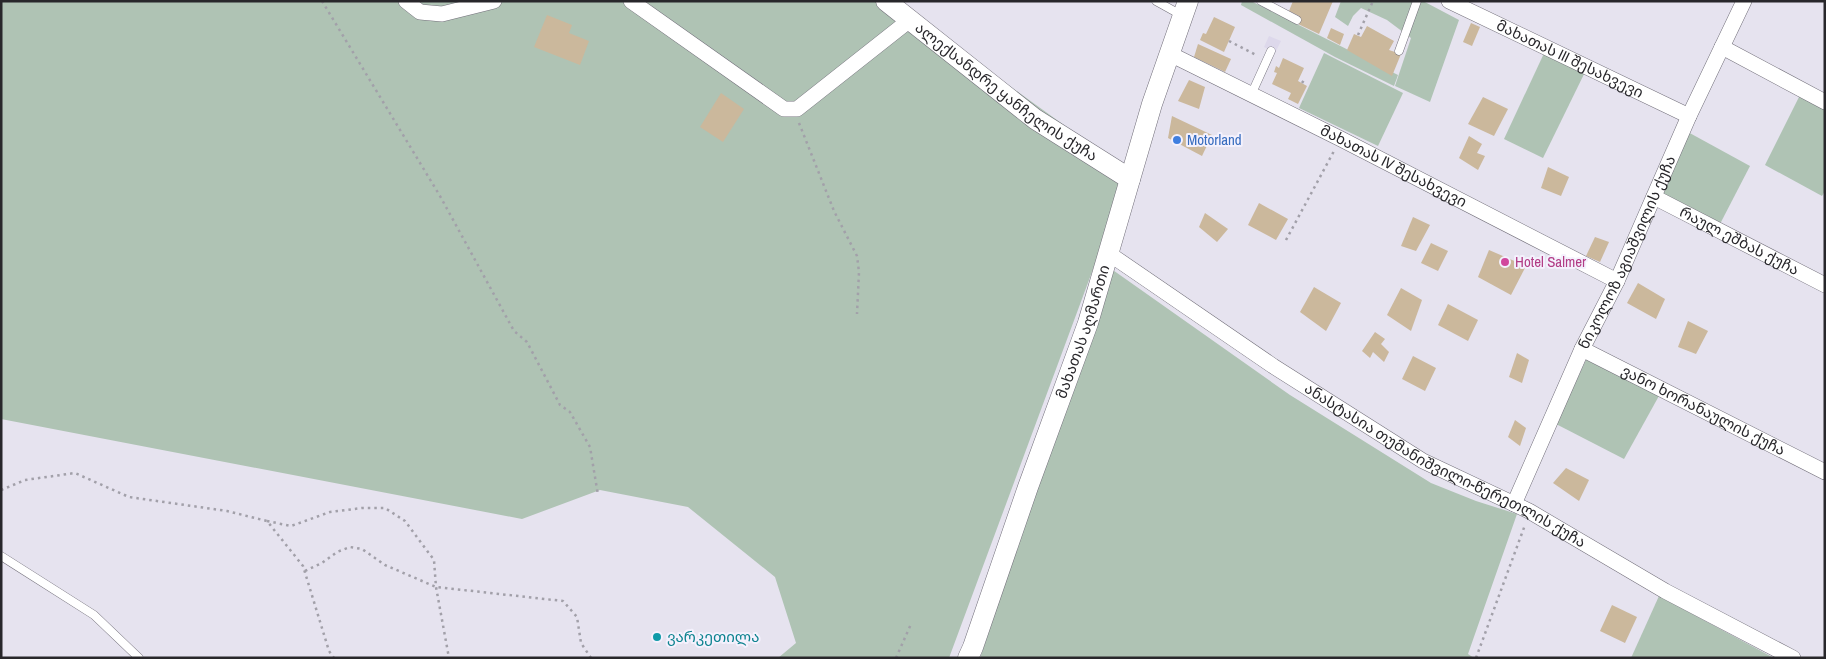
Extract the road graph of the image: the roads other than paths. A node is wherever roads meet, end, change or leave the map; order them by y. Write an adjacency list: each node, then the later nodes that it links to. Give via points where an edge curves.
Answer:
1 (406, 1): 2 (street, via 420,12 442,14)
2 (494, 1)
3 (631, 1): 11 (street, via 784,109 797,109)
4 (886, 1): 11 (main road, ალექსანდრე ყანჩელის ქუჩა)
5 (1156, 1): 10 (lane)
6 (1261, 1): 12 (lane)
7 (1417, 1): 15 (lane)
8 (1449, 1): 19 (street, მახათას III შესახვევი)
9 (1744, 1): 13 (street, ნიკოლოზ აგიაშვილის ქუჩა)
10 (1185, 9): 16 (main road, მახათას აღმართი)
11 (911, 19): 20 (main road, ალექსანდრე ყანჩელის ქუჩა, via 1035,119)
12 (1297, 20)
13 (1722, 47): 18 (street); 19 (street, ნიკოლოზ აგიაშვილის ქუჩა)
14 (1271, 50): 17 (lane)
15 (1399, 51)
16 (1170, 54): 17 (street, მახათას IV შესახვევი); 20 (main road, მახათას აღმართი)
17 (1251, 95): 23 (street, მახათას IV შესახვევი)
18 (1825, 102)
19 (1689, 116): 21 (street, ნიკოლოზ აგიაშვილის ქუჩა)
20 (1130, 179): 22 (main road, მახათას აღმართი)
21 (1654, 197): 23 (street, ნიკოლოზ აგიაშვილის ქუჩა); 24 (street, რაულ ეშბას ქუჩა)
22 (1108, 253): 27 (street, ანასტასია თუმანიშვილი-წერეთლის ქუჩა, via 1273,366 1423,461); 30 (main road, მახათას აღმართი, via 1088,323)
23 (1617, 281): 25 (street, ნიკოლოზ აგიაშვილის ქუჩა)
24 (1825, 285)
25 (1582, 349): 26 (street, ვანო ხორანაულის ქუჩა); 27 (street, ნიკოლოზ აგიაშვილის ქუჩა)
26 (1825, 472)
27 (1514, 504): 31 (street, ანასტასია თუმანიშვილი-წერეთლის ქუჩა, via 1665,591)
28 (1, 556): 29 (lane, via 94,615)
29 (139, 658)
30 (968, 658)
31 (1793, 658)

